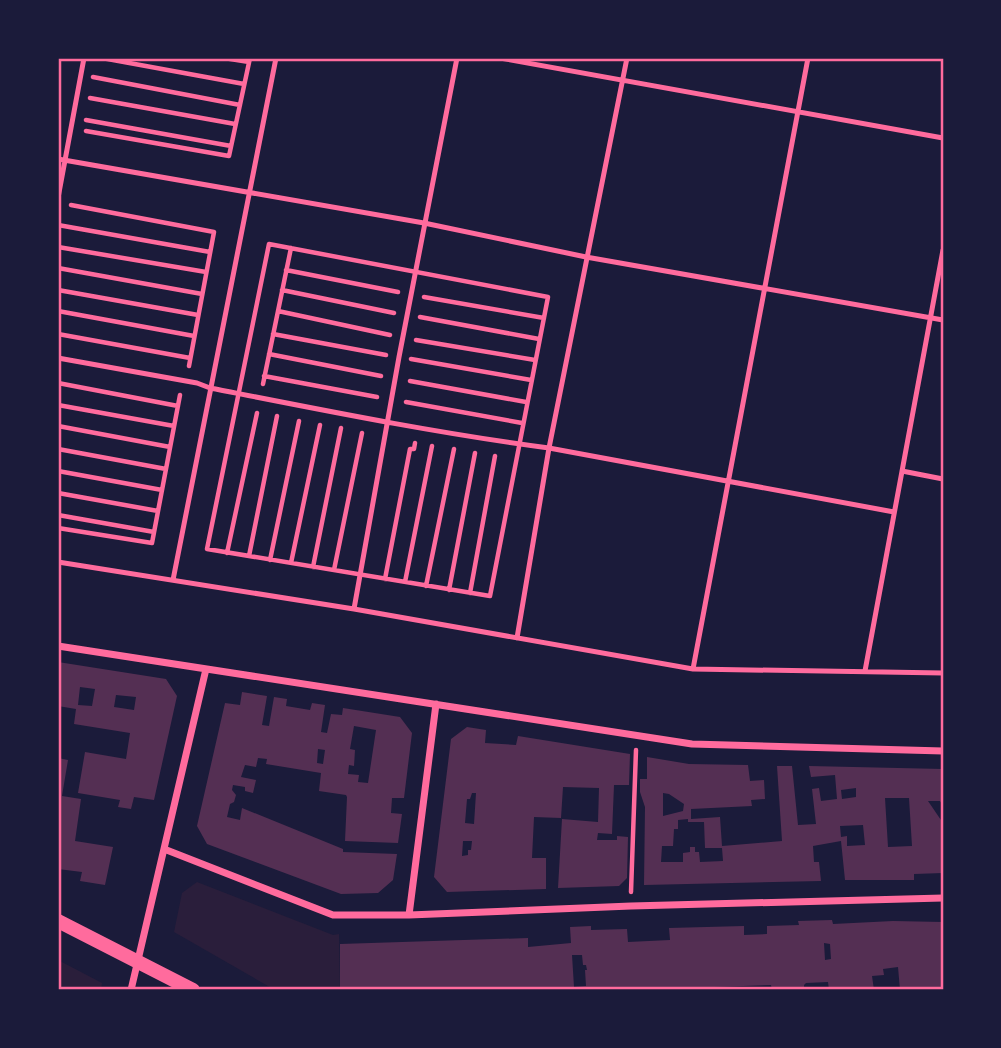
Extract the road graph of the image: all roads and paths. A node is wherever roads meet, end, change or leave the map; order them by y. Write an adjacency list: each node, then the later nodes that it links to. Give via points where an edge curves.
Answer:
1 (85, 58): 10 (lane)
2 (102, 58): 12 (path)
3 (225, 58): 9 (path)
4 (276, 58): 22 (lane)
5 (457, 58): 24 (lane)
6 (500, 58): 11 (lane)
7 (627, 58): 11 (lane)
8 (808, 58): 15 (lane)
9 (249, 60): 12 (path)
10 (81, 75): 13 (lane); 14 (path)
11 (623, 81): 15 (lane); 30 (lane)
12 (244, 84): 14 (path)
13 (77, 96): 16 (lane); 17 (path)
14 (240, 105): 17 (path)
15 (797, 113): 19 (lane); 35 (lane)
16 (73, 117): 18 (lane); 20 (path)
17 (235, 124): 20 (path)
18 (71, 128): 20 (path, via 229,156); 21 (lane)
19 (943, 138)
20 (231, 146)
21 (61, 159): 22 (lane); 23 (lane)
22 (247, 193): 24 (lane); 62 (lane)
23 (58, 200): 29 (path, via 214,232)
24 (424, 223): 30 (lane); 34 (lane)
25 (58, 225): 29 (path)
26 (58, 247): 33 (path)
27 (290, 248): 32 (path); 34 (path); 63 (path, via 269,244)
28 (943, 250): 45 (lane)
29 (210, 252): 33 (path)
30 (586, 257): 35 (lane); 85 (lane)
31 (58, 268): 38 (path)
32 (286, 270): 37 (path); 39 (path)
33 (206, 272): 38 (path)
34 (415, 272): 39 (lane); 44 (path, via 548,297)
35 (763, 287): 45 (lane); 91 (lane)
36 (58, 290): 42 (path)
37 (282, 290): 41 (path); 43 (path)
38 (202, 294): 42 (path)
39 (411, 295): 43 (lane); 44 (path)
40 (58, 311): 49 (path)
41 (278, 311): 48 (path); 50 (path)
42 (198, 315): 49 (path)
43 (407, 315): 50 (lane); 51 (path)
44 (544, 318): 51 (path)
45 (930, 318): 46 (lane); 89 (lane)
46 (943, 320)
47 (58, 334): 55 (path)
48 (273, 334): 52 (path); 53 (path)
49 (194, 336): 55 (path)
50 (403, 337): 53 (lane); 56 (path)
51 (539, 339): 56 (path)
52 (269, 354): 57 (path); 58 (path)
53 (398, 357): 58 (lane); 59 (path)
54 (58, 358): 60 (lane)
55 (190, 358): 60 (path)
56 (535, 360): 59 (path)
57 (264, 376): 64 (path); 65 (path)
58 (395, 378): 65 (lane); 67 (path)
59 (531, 380): 67 (path)
60 (185, 381): 62 (lane); 69 (path)
61 (58, 383): 69 (path)
62 (210, 388): 63 (lane); 108 (lane)
63 (238, 394): 64 (lane); 99 (path, via 207,549)
64 (260, 398): 66 (lane); 99 (path)
65 (392, 399): 74 (lane); 75 (path)
66 (280, 402): 70 (lane); 100 (path)
67 (526, 402): 75 (path)
68 (58, 405): 77 (path)
69 (178, 406): 77 (path)
70 (302, 406): 71 (lane); 101 (path)
71 (323, 410): 72 (lane); 103 (path)
72 (344, 414): 73 (lane); 104 (path)
73 (365, 418): 74 (lane); 105 (path)
74 (387, 422): 78 (lane); 106 (lane)
75 (522, 423): 83 (path)
76 (58, 426): 84 (path)
77 (174, 426): 84 (path)
78 (418, 427): 79 (lane); 107 (path)
79 (435, 430): 80 (lane); 109 (path)
80 (457, 434): 81 (lane); 110 (path)
81 (477, 438): 82 (lane); 111 (path)
82 (498, 442): 83 (lane); 112 (path)
83 (518, 444): 85 (lane); 112 (path, via 490,596)
84 (170, 447): 87 (path)
85 (549, 448): 91 (lane); 114 (lane)
86 (58, 449): 87 (path)
87 (166, 469): 92 (path)
88 (58, 471): 92 (path)
89 (902, 471): 90 (lane); 95 (lane)
90 (943, 479)
91 (728, 482): 95 (lane); 117 (lane)
92 (162, 490): 94 (path)
93 (58, 493): 94 (path)
94 (158, 511): 98 (path)
95 (894, 512): 118 (lane)
96 (58, 515): 98 (path)
97 (58, 528): 98 (path, via 152,543)
98 (154, 532)
99 (227, 553): 100 (path)
100 (249, 556): 101 (path)
101 (270, 560): 103 (path)
102 (58, 562): 108 (lane)
103 (291, 563): 104 (path)
104 (313, 567): 105 (path)
105 (334, 570): 106 (path)
106 (360, 575): 107 (path); 113 (lane)
107 (385, 579): 109 (path)
108 (173, 580): 113 (lane)
109 (405, 582): 110 (path)
110 (426, 586): 111 (path)
111 (449, 590): 112 (path)
112 (470, 593)
113 (355, 609): 114 (lane)
114 (517, 638): 117 (lane)
115 (58, 646): 116 (street)
116 (206, 669): 120 (street); 123 (street)
117 (693, 669): 118 (lane)
118 (865, 671): 119 (lane)
119 (943, 673)
120 (436, 704): 121 (street); 126 (street)
121 (636, 735): 122 (street, via 692,744); 125 (path)
122 (943, 751)
123 (164, 849): 126 (street, via 334,915); 128 (street)
124 (943, 898): 125 (street)
125 (631, 906): 126 (street)
126 (409, 915)
127 (58, 921): 129 (main road)
128 (131, 990)
129 (193, 990)

